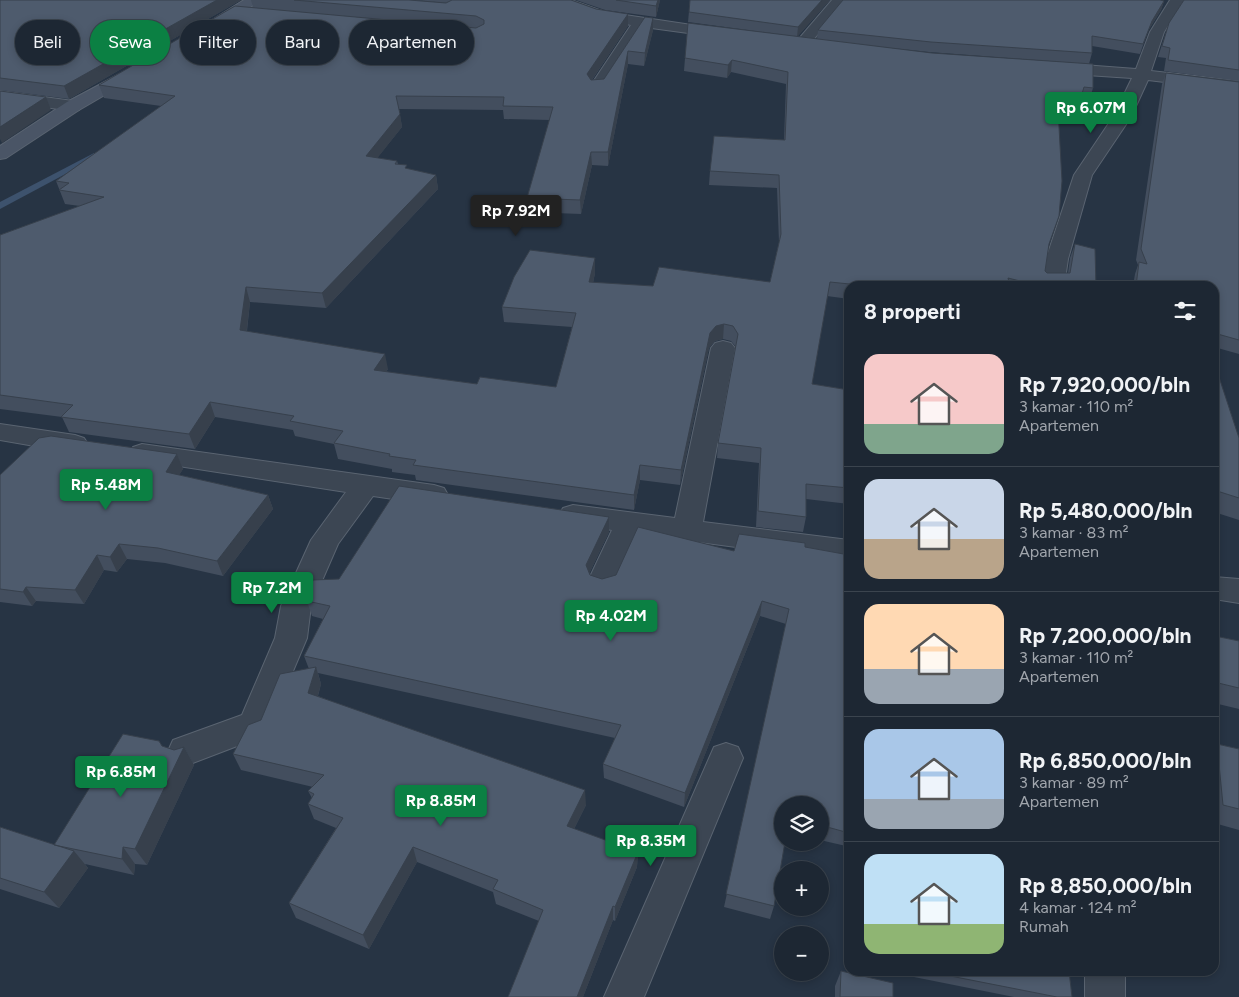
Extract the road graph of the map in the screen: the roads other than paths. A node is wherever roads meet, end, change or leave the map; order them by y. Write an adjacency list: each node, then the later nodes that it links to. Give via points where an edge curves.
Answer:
1 (558, 0): 7 (street, via 602,16)
2 (840, 0): 10 (street)
3 (1154, 3): 4 (street)
4 (1175, 3): 14 (street, via 1157,32)
5 (257, 7): 6 (main road, via 236,12)
6 (223, 20)
7 (639, 23): 8 (street); 16 (street)
8 (737, 36)
9 (784, 41): 10 (street)
10 (802, 44): 11 (street)
11 (824, 46)
12 (146, 65): 18 (main road)
13 (1039, 67): 14 (street)
14 (1142, 75): 15 (street); 20 (street, via 1122,117 1083,175 1057,259)
15 (1239, 86)
16 (597, 88)
17 (0, 96): 18 (street)
18 (73, 106): 19 (main road)
19 (0, 154)
20 (1054, 281)
21 (723, 348): 27 (street)
22 (0, 432): 23 (street)
23 (366, 485): 24 (street); 32 (street, via 326,540 296,606 291,638 254,725)
24 (454, 498)
25 (552, 512): 26 (street)
26 (630, 523): 27 (street); 29 (street)
27 (687, 530): 28 (street)
28 (844, 550)
29 (603, 581)
30 (1219, 589): 31 (street)
31 (1239, 591)
32 (185, 751)
33 (726, 758): 35 (street)
34 (1105, 976): 36 (street)
35 (624, 997)
36 (1105, 997)

